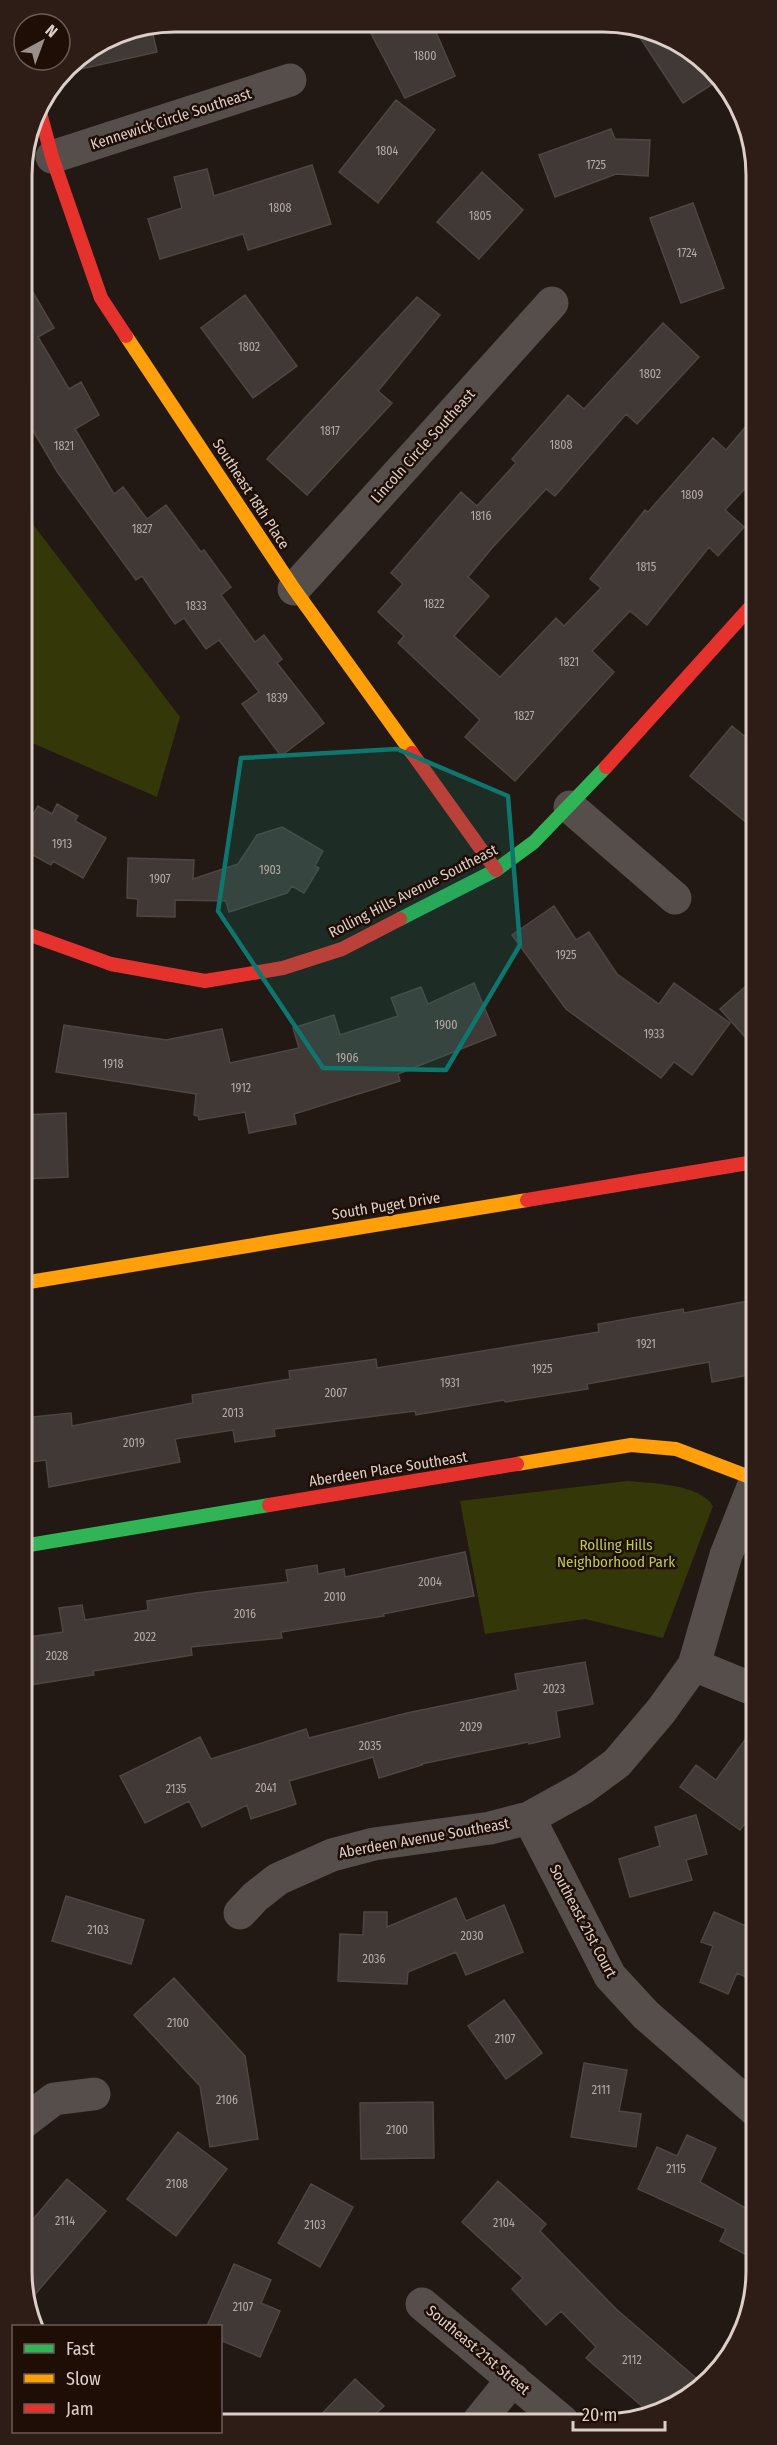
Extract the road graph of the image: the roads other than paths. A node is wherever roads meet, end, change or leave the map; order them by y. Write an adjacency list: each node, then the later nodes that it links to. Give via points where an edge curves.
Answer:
1 (290, 80): 3 (street, Kennewick Circle Southeast)
2 (42, 120): 3 (street, Southeast 18th Place)
3 (52, 158): 5 (street, Southeast 18th Place, via 101,298)
4 (552, 303): 5 (street, Lincoln Circle Southeast)
5 (294, 589): 8 (street, Southeast 18th Place)
6 (746, 612): 7 (street, Rolling Hills Avenue Southeast)
7 (570, 807): 8 (street, Rolling Hills Avenue Southeast, via 534,842); 9 (street)
8 (496, 870): 10 (street, Rolling Hills Avenue Southeast, via 342,948 283,968 205,981 111,964)
9 (675, 898)
10 (32, 939)
11 (746, 1163): 12 (street, South Puget Drive)
12 (32, 1282)
13 (745, 1476): 15 (street, Aberdeen Place Southeast, via 676,1449 631,1445)
14 (745, 1505): 16 (street, Aberdeen Avenue Southeast, via 726,1555)
15 (32, 1545)
16 (694, 1665): 17 (street); 18 (street, Aberdeen Avenue Southeast, via 616,1763 583,1788)
17 (745, 1686)
18 (529, 1818): 19 (street, Aberdeen Avenue Southeast, via 489,1828 374,1844 332,1855 278,1879); 21 (street, Southeast 21st Court, via 610,1976 646,2015)
19 (240, 1914)
20 (94, 2094): 22 (street, via 54,2099)
21 (745, 2101)
22 (32, 2116)
23 (422, 2304): 24 (street, Southeast 21st Street)
24 (513, 2379): 25 (street); 26 (street, Southeast 21st Street)
25 (485, 2414)
26 (554, 2414)

